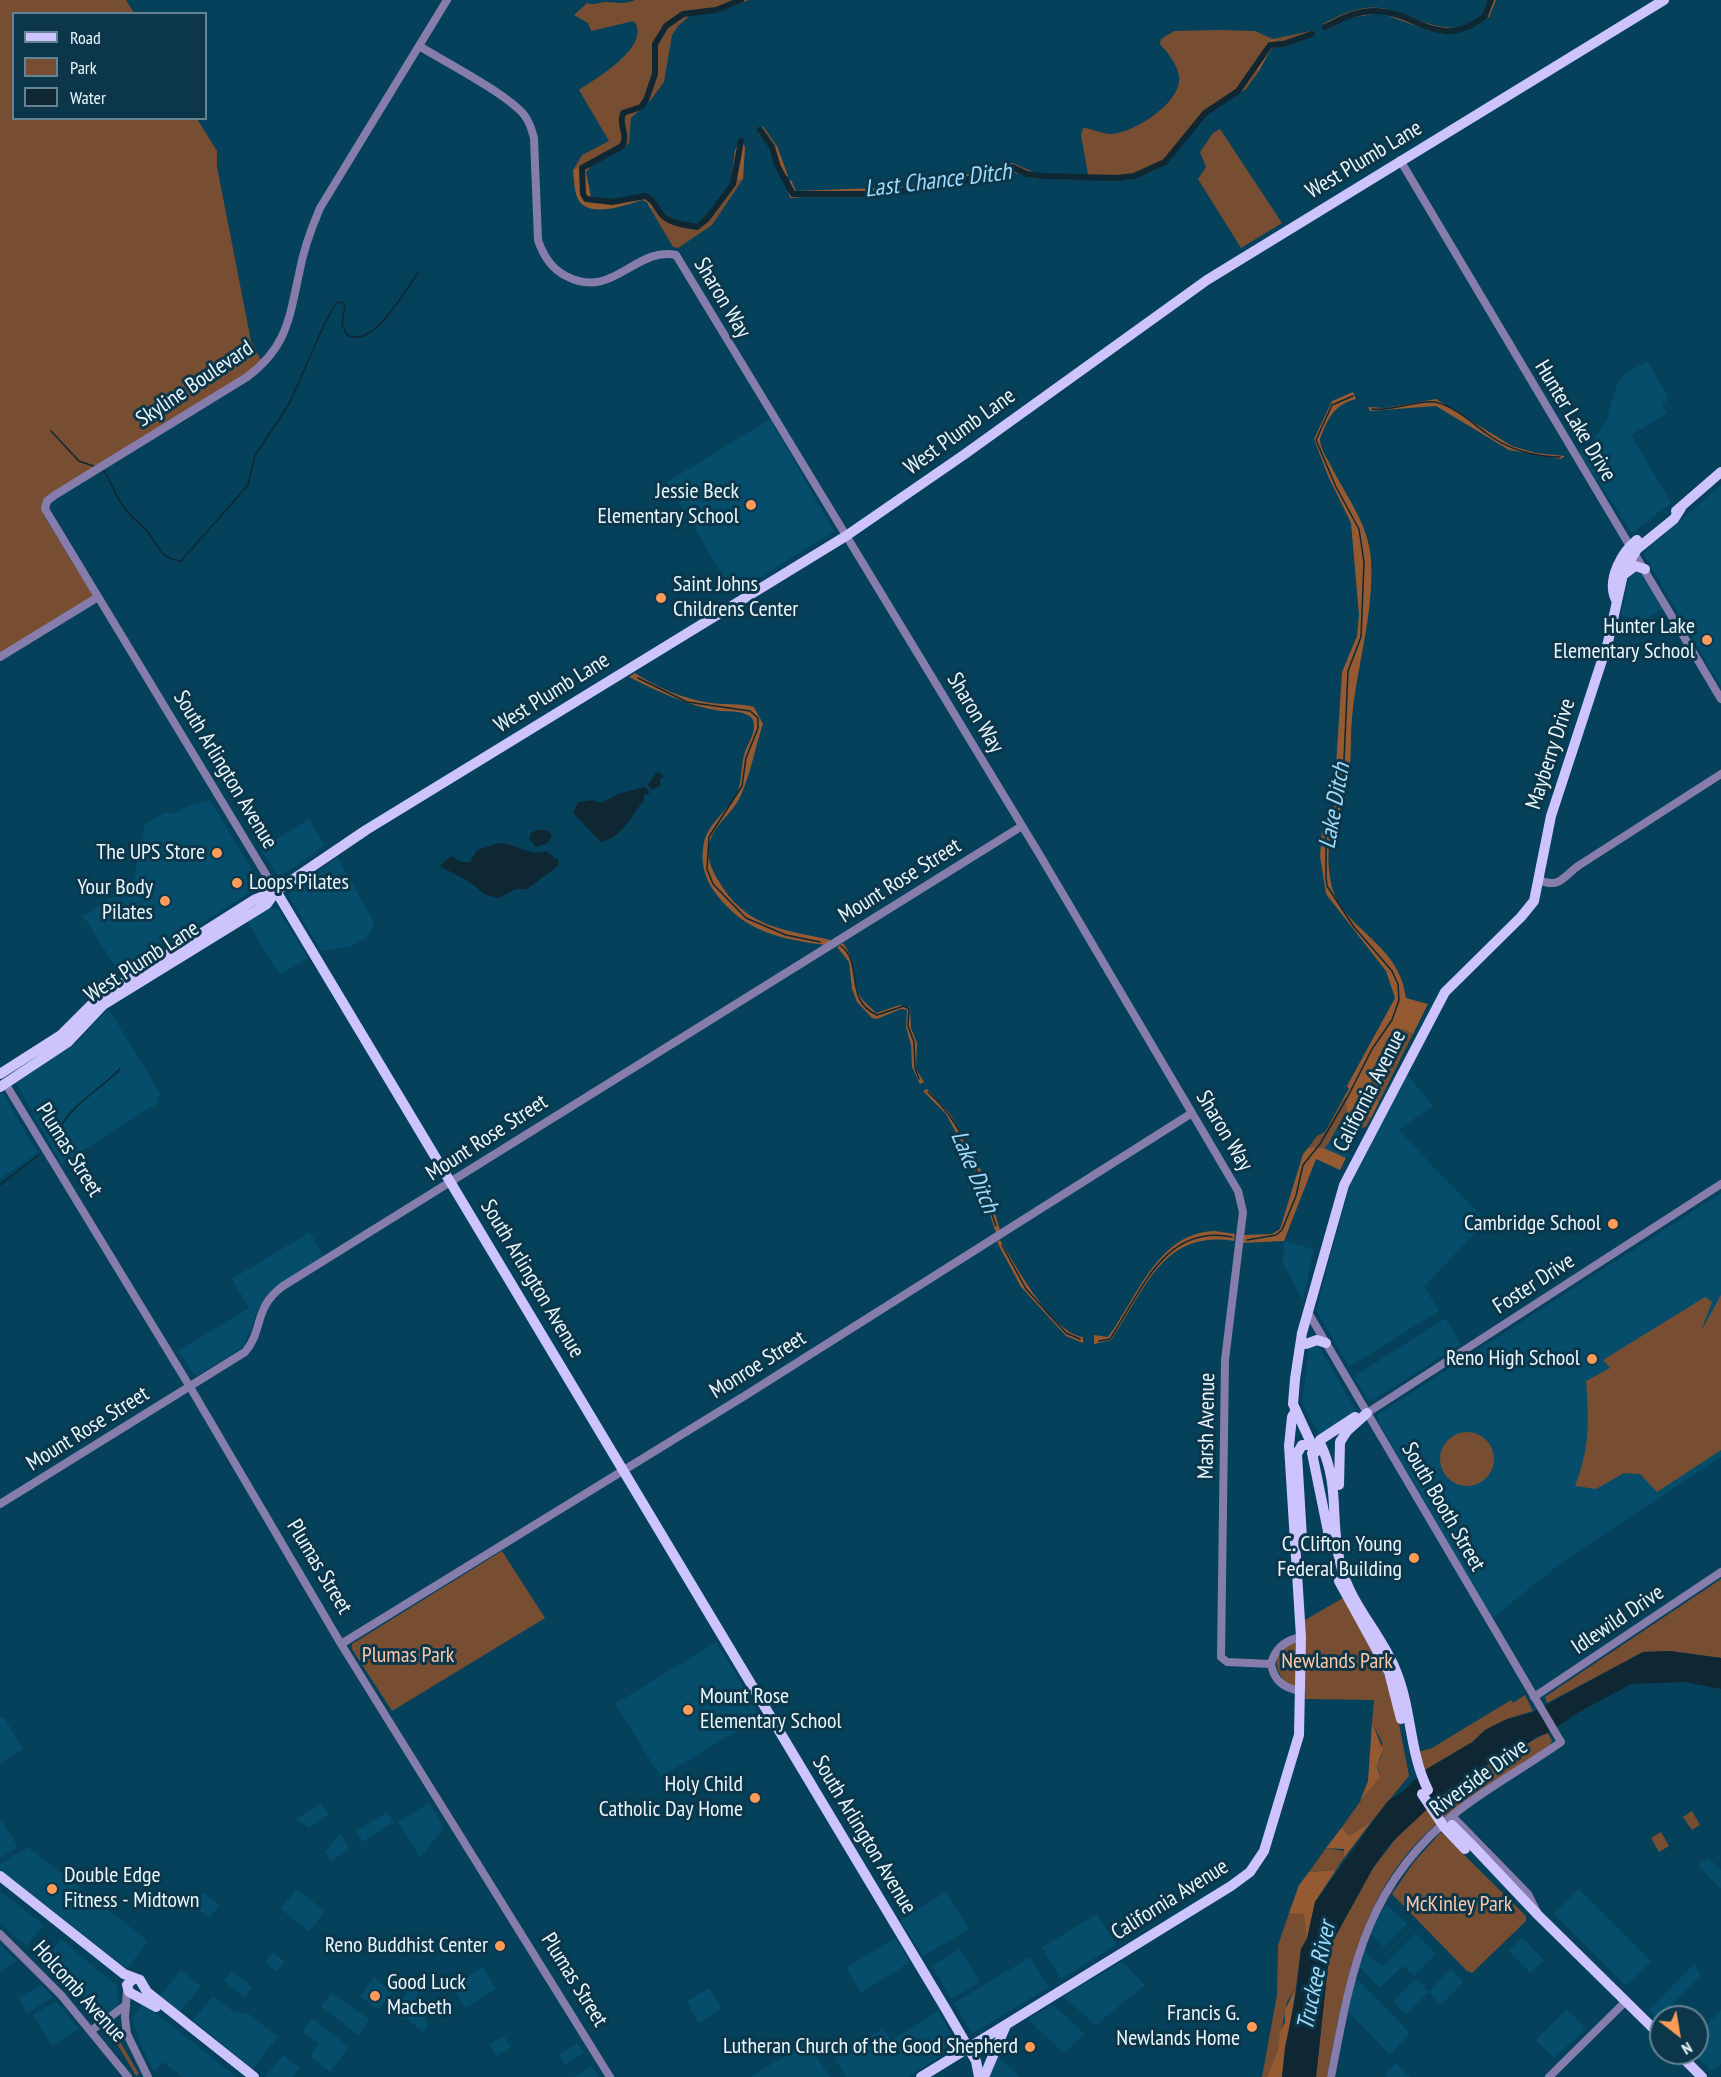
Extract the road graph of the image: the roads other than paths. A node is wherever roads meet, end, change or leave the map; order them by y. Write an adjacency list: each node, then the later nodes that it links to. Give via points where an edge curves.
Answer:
1 (447, 0): 3 (street, Skyline Boulevard)
2 (1664, 0): 4 (main road, West Plumb Lane)
3 (419, 46): 6 (street, Skyline Boulevard, via 320,208 306,242 288,325 269,358 247,377 55,495); 7 (street, Sharon Way, via 525,116 534,138 541,248 565,276 599,282 654,255 675,255)
4 (1400, 160): 7 (main road, West Plumb Lane, via 1196,287); 8 (street, Hunter Lake Drive)
5 (1721, 472): 8 (main road, Mayberry Drive)
6 (46, 505): 11 (street, South Arlington Avenue, via 45,512)
7 (846, 536): 16 (street, Sharon Way); 18 (main road, West Plumb Lane, via 366,830)
8 (1632, 549): 9 (street, Hunter Lake Drive); 10 (main road, Mayberry Drive); 12 (main road, Mayberry Drive, via 1617,570 1613,592)
9 (1645, 569): 10 (main road, via 1635,566); 14 (street, Hunter Lake Drive)
10 (1623, 575): 12 (main road, Mayberry Drive)
11 (98, 597): 13 (street); 18 (street, South Arlington Avenue)
12 (1616, 600): 17 (main road, Mayberry Drive, via 1608,642 1551,816)
13 (0, 657)
14 (1721, 699)
15 (1721, 774): 17 (street, via 1558,882 1548,884)
16 (1022, 826): 21 (street, Sharon Way); 22 (street, Mount Rose Street)
17 (1539, 880): 19 (main road, Mayberry Drive, via 1533,901)
18 (276, 891): 20 (main road, West Plumb Lane, via 254,900 96,1000 61,1035); 22 (main road, South Arlington Avenue)
19 (1521, 917): 25 (main road, California Avenue, via 1450,986 1432,1014 1344,1185)
20 (1, 1078): 28 (street, Plumas Street)
21 (1192, 1113): 24 (street, Sharon Way); 32 (street, Monroe Street)
22 (451, 1182): 28 (street, Mount Rose Street, via 278,1290 264,1306 248,1348); 32 (main road, South Arlington Avenue)
23 (1721, 1184): 30 (street, Foster Drive)
24 (1239, 1193): 40 (street, Marsh Avenue, via 1243,1212 1225,1360 1221,1658)
25 (1309, 1314): 26 (street, South Booth Street); 27 (main road, California Avenue); 29 (main road, California Avenue, via 1295,1379)
26 (1326, 1343): 27 (main road, via 1317,1340); 30 (street, South Booth Street)
27 (1306, 1344): 29 (main road, California Avenue)
28 (190, 1387): 33 (street, Mount Rose Street); 39 (street, Plumas Street)
29 (1296, 1410): 31 (main road); 35 (main road, California Avenue, via 1290,1452)
30 (1367, 1413): 34 (main road, via 1324,1437 1312,1453); 37 (main road, via 1345,1434 1338,1448 1342,1543); 42 (street, South Booth Street)
31 (1317, 1445): 34 (main road, via 1329,1488); 35 (main road, via 1302,1445 1298,1454 1302,1538); 37 (main road, via 1334,1481 1338,1550)
32 (623, 1470): 39 (street, Monroe Street); 58 (main road, South Arlington Avenue)
33 (0, 1504)
34 (1330, 1541): 44 (main road, via 1343,1592 1394,1684)
35 (1296, 1548): 38 (main road, California Avenue)
36 (1721, 1572): 42 (street, Idlewild Drive)
37 (1350, 1589): 44 (main road, via 1396,1670 1406,1701)
38 (1301, 1637): 40 (street, via 1280,1647); 41 (main road, California Avenue)
39 (342, 1644): 65 (street, Plumas Street)
40 (1271, 1664): 41 (street, via 1282,1685)
41 (1300, 1691): 55 (main road, California Avenue, via 1295,1754 1264,1851 1252,1870)
42 (1536, 1699): 43 (street, South Booth Street)
43 (1559, 1739): 45 (street, Riverside Drive)
44 (1413, 1762): 48 (main road, bridge, via 1425,1792 1468,1847)
45 (1452, 1816): 48 (street, via 1528,1894); 69 (street, Riverside Drive, via 1410,1859 1371,1917 1351,1978)
46 (0, 1876): 50 (main road)
47 (0, 1885): 50 (main road)
48 (1538, 1915): 51 (main road)
49 (0, 1934): 57 (street, Holcomb Avenue)
50 (130, 1988): 52 (street); 63 (main road); 64 (main road, via 141,1993 143,1986)
51 (1626, 2001): 54 (main road); 70 (street)
52 (126, 2005): 53 (street); 56 (street)
53 (110, 2019): 56 (street); 57 (street)
54 (1649, 2024)
55 (1006, 2025): 58 (main road, California Avenue); 59 (main road)
56 (126, 2028): 62 (street, via 131,2047)
57 (92, 2030): 61 (street, Holcomb Avenue)
58 (973, 2045): 59 (main road); 66 (main road, California Avenue); 67 (main road, South Arlington Avenue)
59 (995, 2053): 68 (main road)
60 (1690, 2065): 71 (main road)
61 (128, 2077)
62 (148, 2077)
63 (244, 2077)
64 (254, 2077)
65 (610, 2077)
66 (921, 2077)
67 (979, 2077)
68 (984, 2077)
69 (1331, 2077)
70 (1549, 2077)
71 (1702, 2077)

